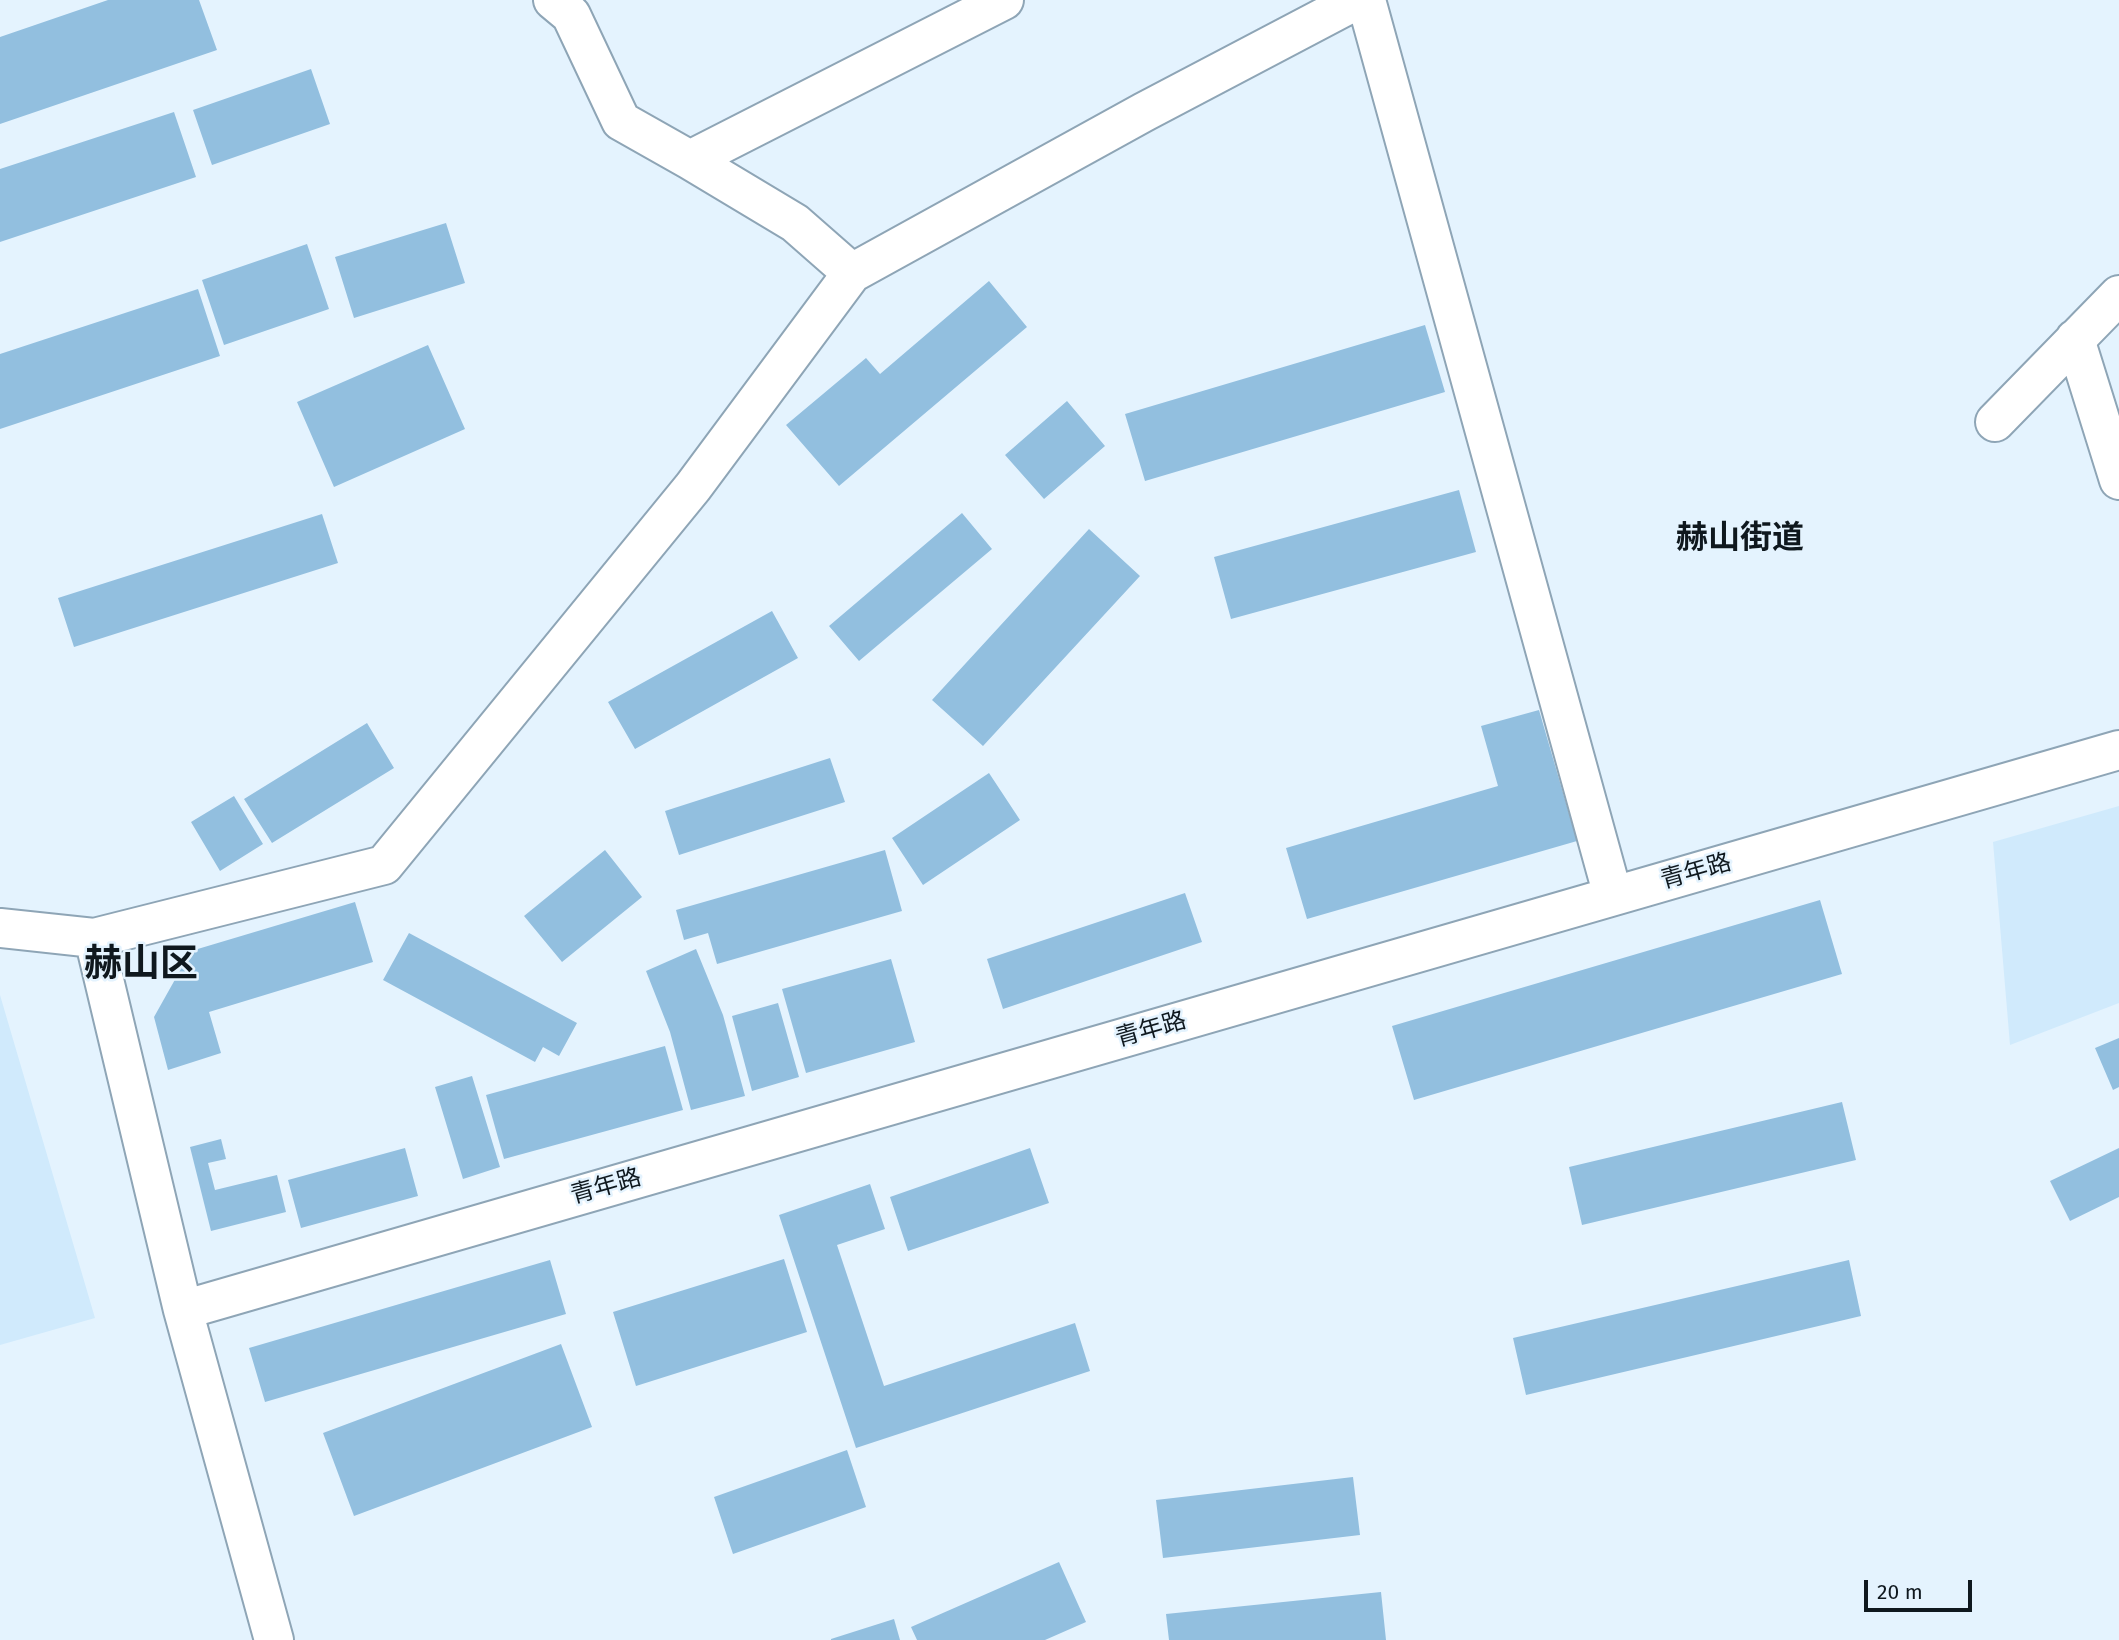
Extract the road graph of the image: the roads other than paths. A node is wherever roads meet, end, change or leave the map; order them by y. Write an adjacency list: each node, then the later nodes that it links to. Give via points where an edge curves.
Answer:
1 (553, 0): 5 (street, via 571,15 621,121)
2 (1004, 0): 5 (street)
3 (1357, 0): 6 (street, via 1144,111)
4 (1366, 0): 12 (street)
5 (690, 160): 6 (street, via 795,223)
6 (852, 273): 14 (street, via 693,486 384,865)
7 (2119, 295): 8 (street)
8 (2075, 339): 9 (street); 10 (street)
9 (1994, 422)
10 (2119, 480)
11 (2119, 750): 12 (street, 青年路)
12 (1613, 896): 15 (street, 青年路)
13 (0, 928): 14 (street)
14 (94, 938): 15 (street)
15 (183, 1310): 16 (street)
16 (274, 1640)

